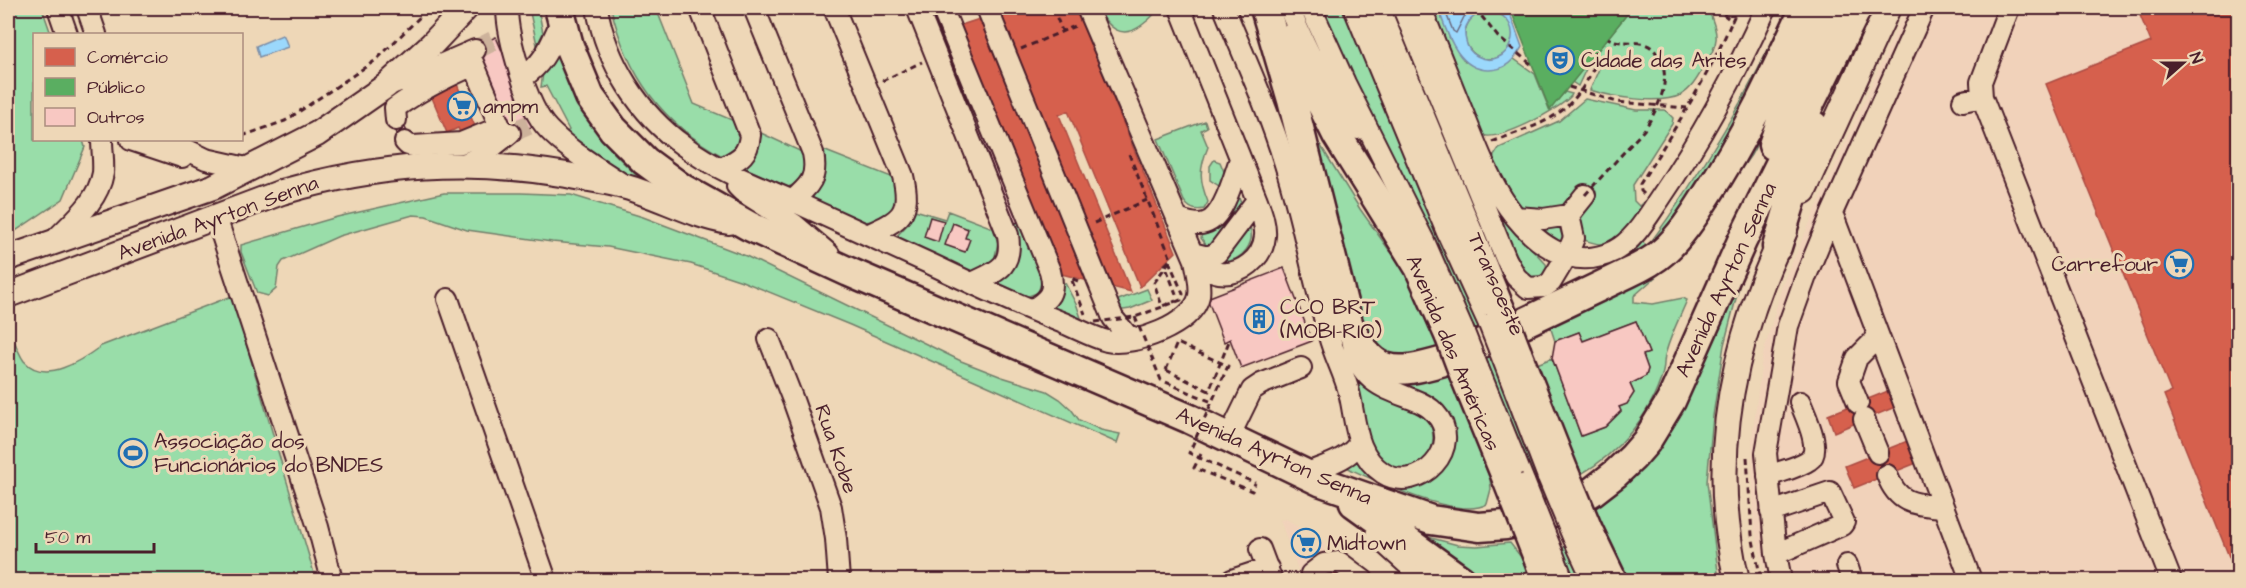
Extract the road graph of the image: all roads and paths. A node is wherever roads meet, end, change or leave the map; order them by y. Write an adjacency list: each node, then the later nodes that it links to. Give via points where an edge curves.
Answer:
1 (58, 8): 40 (street)
2 (87, 8): 41 (street)
3 (429, 8): 57 (path, via 376,60 285,121)
4 (466, 8): 50 (main road, Avenida Ayrton Senna)
5 (507, 8): 49 (street, via 503,36)
6 (597, 8): 67 (street, via 604,40 631,91 684,146)
7 (700, 8): 67 (street, via 750,135 744,154)
8 (754, 8): 73 (street, via 816,167 813,179)
9 (834, 8): 51 (street)
10 (917, 8): 45 (street)
11 (942, 8): 98 (street, via 1053,281 1047,300)
12 (987, 8): 105 (street, via 1113,318 1127,335)
13 (1053, 8): 39 (path)
14 (1087, 8): 80 (street)
15 (1180, 8): 64 (street)
16 (1224, 8): 111 (street, via 1285,162)
17 (1265, 8): 101 (highway)
18 (1274, 8): 102 (highway, Avenida das Américas, via 1337,135)
19 (1289, 8): 65 (street, via 1308,54 1330,90)
20 (1311, 8): 65 (street)
21 (1354, 8): 99 (street, Transoeste, via 1446,230)
22 (1375, 8): 74 (highway)
23 (1396, 8): 74 (street, via 1454,176)
24 (1403, 8): 88 (street, via 1516,277 1528,288 1544,287)
25 (1421, 8): 62 (street)
26 (1475, 8): 47 (path, via 1498,37)
27 (1715, 8): 37 (path)
28 (1738, 8): 37 (path)
29 (1766, 8): 75 (street, via 1724,96)
30 (1805, 8): 101 (highway, via 1766,92 1722,172 1688,224 1664,252 1647,264 1476,347 1418,369 1388,369 1374,363 1362,351)
31 (1827, 8): 85 (highway, via 1787,104)
32 (1857, 8): 43 (highway, Avenida Ayrton Senna)
33 (1888, 8): 86 (main road)
34 (1924, 8): 76 (street)
35 (2009, 8): 138 (street, via 1973,99)
36 (560, 15): 49 (street, via 543,60); 81 (highway, Avenida Ayrton Senna, via 590,97 613,129 645,161 683,189)
37 (1732, 21): 54 (path)
38 (1077, 26): 39 (path)
39 (1062, 31): 44 (path)
40 (68, 33)
41 (96, 33)
42 (1608, 38): 70 (path, bridge, via 1649,46 1661,60 1664,86 1644,130)
43 (1838, 50): 85 (highway, Avenida Ayrton Senna); 86 (highway)
44 (1014, 52)
45 (936, 55): 51 (path); 94 (street, via 1008,235 1011,252 1005,265)
46 (473, 56): 50 (street); 55 (street, via 395,108); 56 (street)
47 (1532, 65)
48 (1595, 65): 53 (path)
49 (523, 77): 69 (street, via 537,122)
50 (386, 86): 68 (main road, Avenida Ayrton Senna, via 317,134)
51 (866, 87): 83 (street, via 907,194 900,216)
52 (1569, 87): 53 (path)
53 (1581, 92): 54 (path, via 1617,102); 62 (path, via 1556,117)
54 (1687, 108): 75 (path, via 1640,184 1641,191)
55 (396, 120)
56 (505, 132): 61 (street, via 461,143 413,146); 66 (street, via 481,156)
57 (243, 136)
58 (102, 141): 84 (street, via 103,172 98,189 90,204)
59 (134, 141): 63 (street, via 181,157)
60 (169, 141): 63 (street)
61 (405, 142)
62 (1476, 148): 79 (street)
63 (206, 159): 68 (street)
64 (1240, 159): 72 (street); 80 (street, via 1217,215 1206,223)
65 (1385, 161): 102 (street, via 1424,241)
66 (464, 164): 69 (main road, Avenida Ayrton Senna, via 536,170); 78 (main road, Avenida Ayrton Senna, via 416,166 328,179)
67 (722, 168): 73 (street); 91 (street, via 742,191 795,225)
68 (251, 169): 84 (main road, Avenida Ayrton Senna, via 213,187)
69 (624, 186): 81 (main road, Avenida Ayrton Senna, via 697,214)
70 (1585, 195): 77 (street)
71 (1147, 200): 82 (path)
72 (1257, 200): 87 (street, via 1217,253); 87 (street, via 1266,234 1256,258 1230,273 1218,273)
73 (792, 201): 83 (street)
74 (1455, 202): 99 (highway)
75 (1657, 203): 88 (street, via 1637,231 1615,251 1587,258)
76 (1832, 213): 103 (street); 115 (street, via 1788,326 1766,453)
77 (1569, 215): 79 (street, via 1543,219); 88 (street, via 1574,238)
78 (216, 217): 96 (main road, Avenida Ayrton Senna); 124 (street, via 315,516)
79 (1516, 217): 88 (street, via 1546,246)
80 (1177, 219): 87 (street)
81 (749, 226): 91 (highway, Avenida Ayrton Senna)
82 (1085, 227)
83 (867, 235): 94 (street)
84 (54, 241): 89 (main road, Avenida Ayrton Senna)
85 (1742, 241): 116 (highway, Avenida Ayrton Senna, via 1660,421 1634,457 1566,508 1506,525 1468,526 1431,520)
86 (1777, 247): 135 (main road, via 1739,354 1728,407 1724,479 1727,535)
87 (1194, 257): 105 (street, via 1199,297 1193,309 1163,330)
88 (1566, 257)
89 (8, 258)
90 (1171, 259): 100 (path, bridge, via 1154,283 1162,306 1178,299 1165,265 1169,261 1183,294 1181,300)
91 (849, 272): 110 (highway, Avenida Ayrton Senna)
92 (1075, 274): 93 (path)
93 (1082, 279)
94 (972, 284): 98 (street)
95 (1082, 290): 100 (path, bridge, via 1078,279 1071,278 1092,323)
96 (8, 295)
97 (448, 299): 125 (street)
98 (1032, 310): 105 (street, via 1108,341)
99 (1494, 316): 119 (highway, bridge)
100 (1135, 317): 108 (path, bridge, via 1161,380)
101 (1348, 324): 111 (street, via 1360,367 1370,380 1436,413 1445,439 1435,465 1425,473 1405,479 1376,468)
102 (1456, 334): 122 (highway, Avenida das Américas, bridge)
103 (1878, 337): 112 (street, via 1857,358 1849,381); 117 (street)
104 (769, 339): 126 (street, Rua Kobe, via 831,507)
105 (1138, 339)
106 (1230, 339): 108 (path, bridge, via 1209,391 1166,370 1177,343 1228,366)
107 (1301, 368): 110 (street, via 1252,390)
108 (1212, 402): 113 (path, bridge, via 1189,453 1255,483 1252,491 1194,468)
109 (1800, 402): 115 (street, via 1815,453 1810,460)
110 (1229, 437): 116 (highway, Avenida Ayrton Senna)
111 (1360, 442): 116 (street)
112 (1878, 453)
113 (1201, 454)
114 (1887, 475): 117 (street, via 1892,489 1910,504)
115 (1768, 476): 118 (street)
116 (1314, 478): 130 (main road); 131 (highway)
117 (1942, 507): 137 (street)
118 (1771, 512): 121 (street); 121 (street, via 1830,492 1844,522)
119 (1581, 533): 133 (street); 134 (highway)
120 (1260, 549): 123 (street)
121 (1776, 554): 136 (street)
122 (1546, 565): 132 (street)
123 (1270, 574): 127 (street)
124 (332, 580)
125 (546, 580)
126 (839, 580)
127 (1232, 580)
128 (1311, 580): 129 (street, via 1311,574 1324,564 1339,562)
129 (1363, 580)
130 (1428, 580)
131 (1461, 580)
132 (1563, 580)
133 (1593, 580)
134 (1612, 580)
135 (1737, 580)
136 (1781, 580)
137 (1971, 580)
138 (2170, 580)

